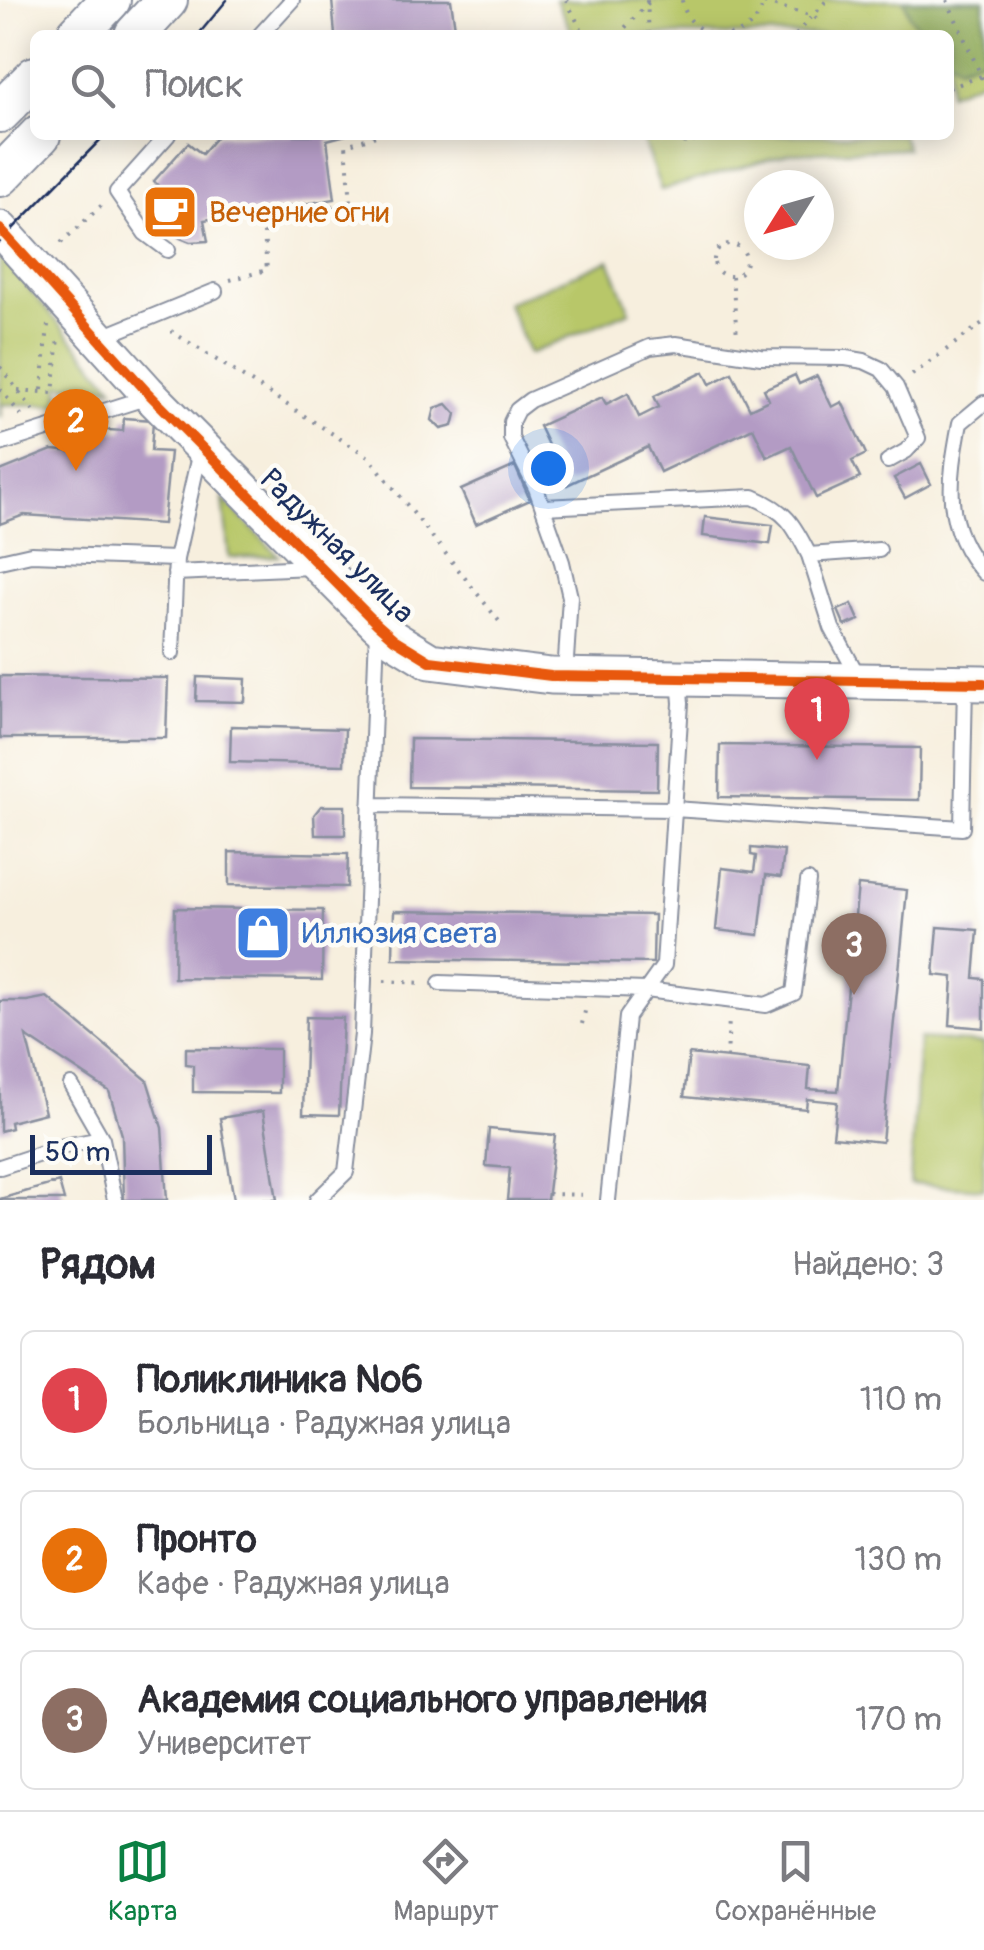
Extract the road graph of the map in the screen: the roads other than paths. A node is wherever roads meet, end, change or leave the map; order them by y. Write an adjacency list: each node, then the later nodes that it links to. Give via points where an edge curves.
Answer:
1 (110, 0): 4 (main road)
2 (167, 0): 5 (main road)
3 (292, 0): 6 (lane)
4 (81, 30)
5 (140, 30)
6 (265, 30)
7 (30, 82): 8 (main road)
8 (0, 112)
9 (35, 140): 11 (main road)
10 (164, 140): 13 (lane, via 117,192 145,233)
11 (0, 176)
12 (0, 228): 15 (street, Радужная улица)
13 (168, 250)
14 (214, 288): 15 (lane)
15 (98, 339): 16 (street, Радужная улица)
16 (147, 392): 18 (lane, via 140,400); 19 (street, Радужная улица)
17 (984, 402): 27 (lane, via 960,423 951,501 955,530)
18 (0, 444)
19 (201, 447): 25 (lane); 26 (street, Радужная улица)
20 (888, 461): 21 (lane, via 918,438 896,388 864,360 650,347 517,410 512,438)
21 (543, 507): 23 (lane, via 753,497 780,508); 30 (lane, via 570,598)
22 (879, 550): 23 (lane)
23 (809, 554): 32 (lane, via 832,628)
24 (0, 562): 25 (lane, via 31,554)
25 (175, 566): 26 (lane); 29 (lane)
26 (322, 566): 28 (street, Радужная улица)
27 (984, 573)
28 (377, 624): 30 (street, Радужная улица, via 430,661); 34 (lane)
29 (172, 653)
30 (564, 676): 31 (street, Радужная улица)
31 (679, 676): 32 (street, Радужная улица); 35 (lane)
32 (860, 680): 33 (street, Радужная улица)
33 (975, 683): 35 (lane, via 962,828)
34 (370, 804): 35 (lane); 44 (lane, via 362,1034 346,1172)
35 (674, 810): 38 (lane, via 664,964)
36 (808, 881): 38 (lane, via 794,993 766,1005)
37 (440, 983): 38 (lane)
38 (646, 990): 42 (lane, via 627,1017)
39 (71, 1085): 40 (lane)
40 (102, 1139): 41 (lane); 43 (lane)
41 (0, 1167)
42 (608, 1198)
43 (115, 1200)
44 (317, 1200)

